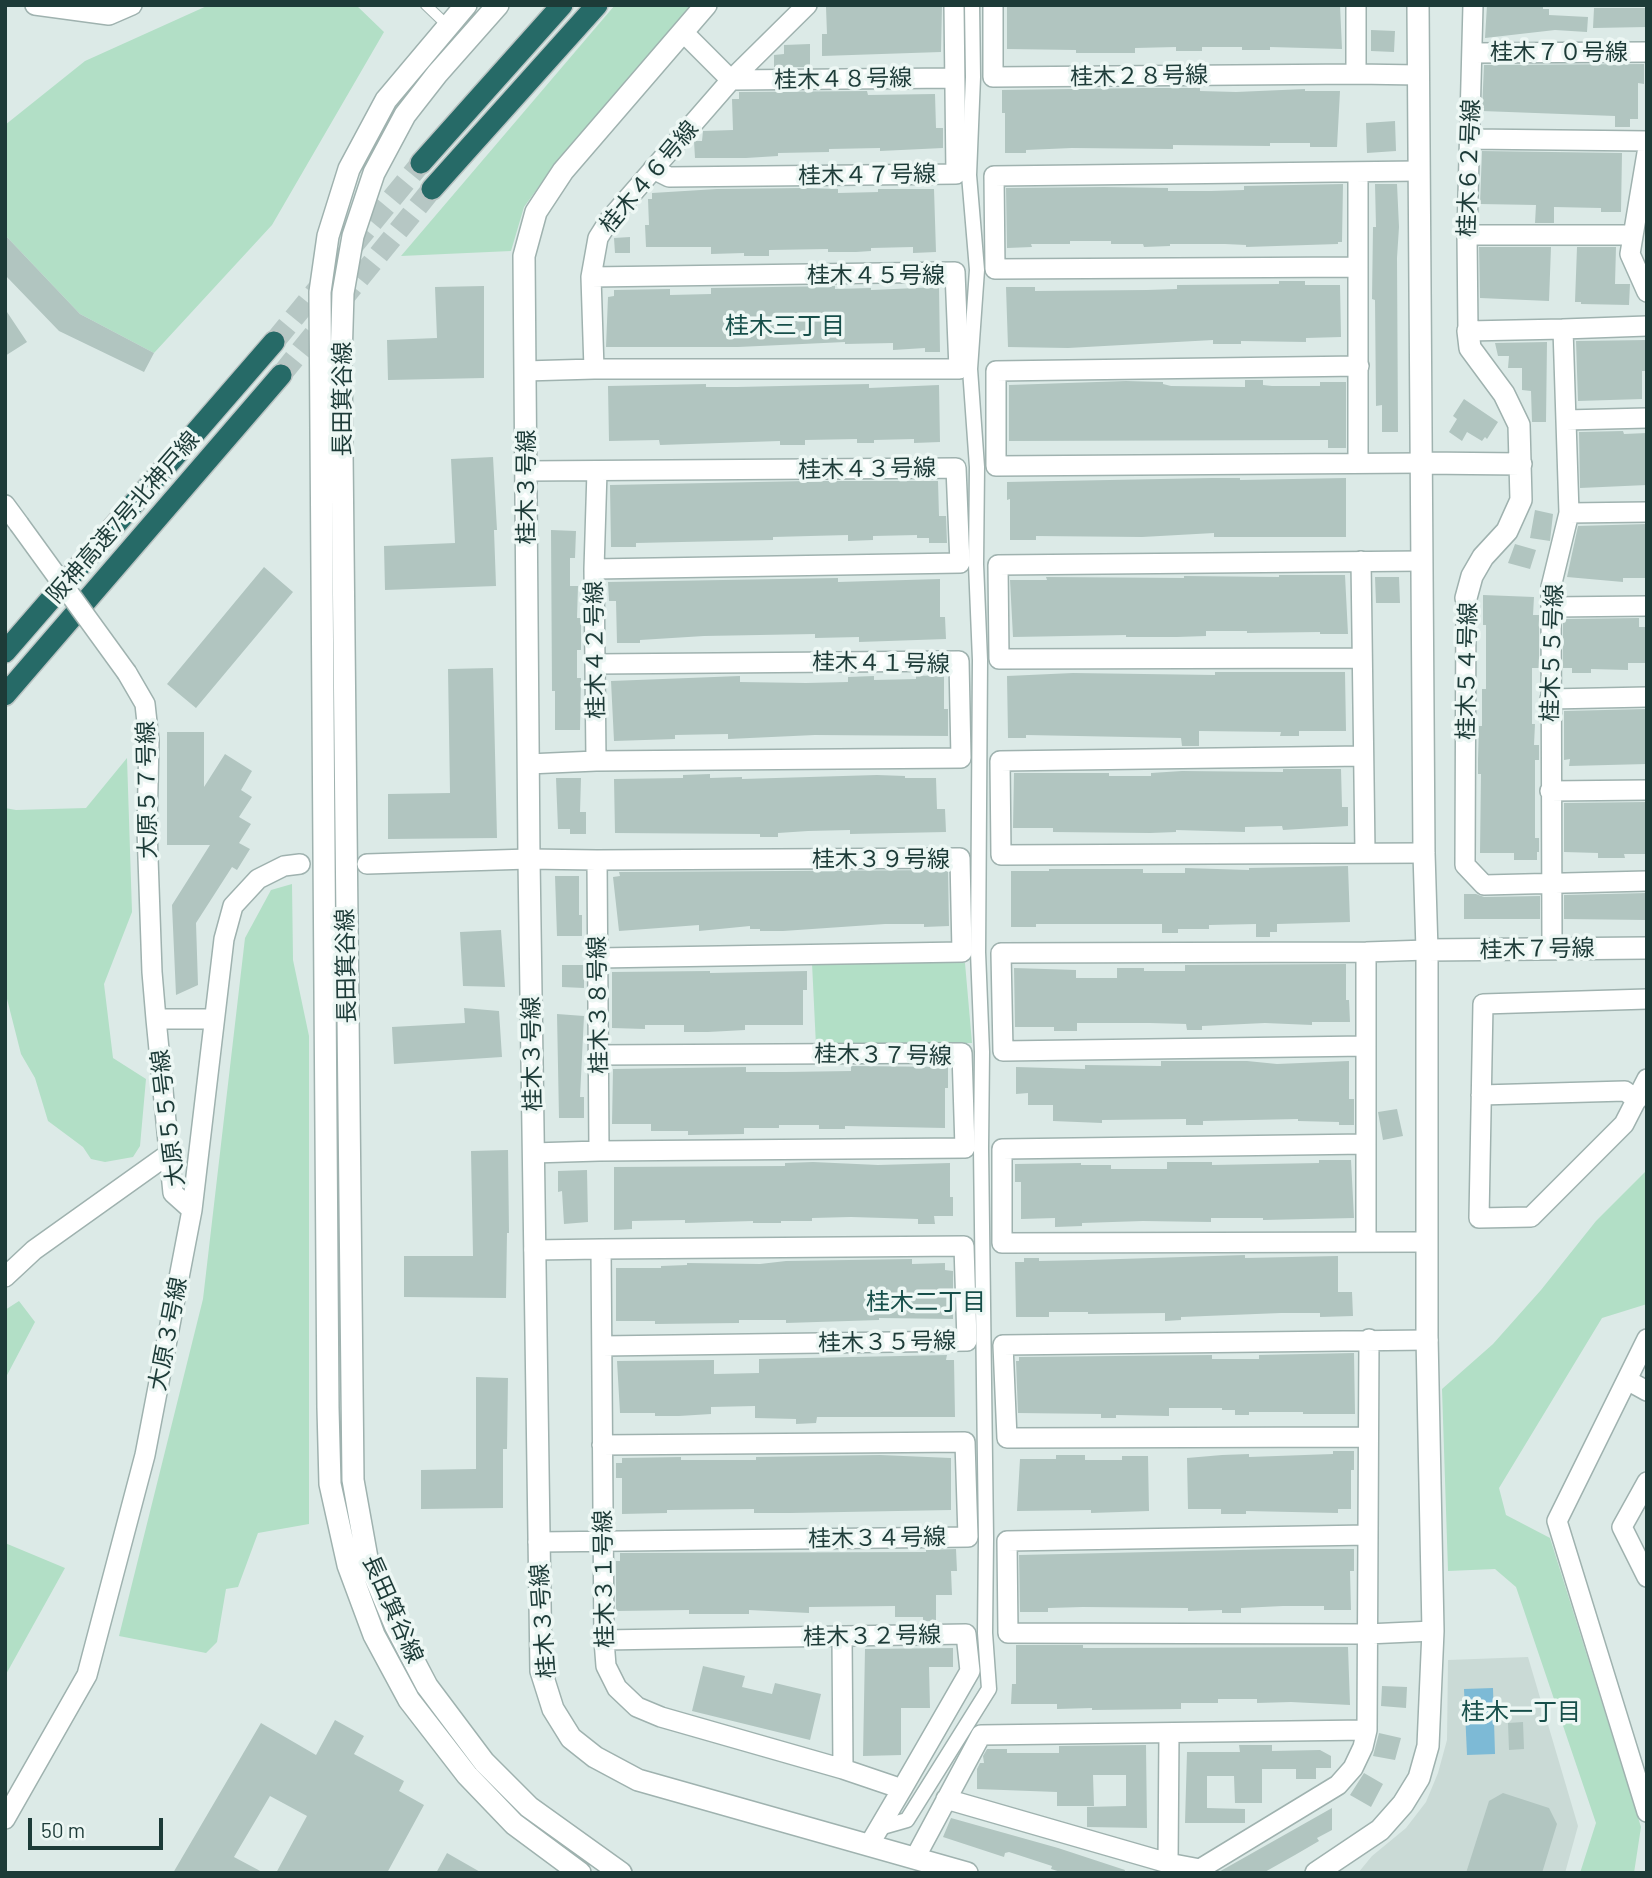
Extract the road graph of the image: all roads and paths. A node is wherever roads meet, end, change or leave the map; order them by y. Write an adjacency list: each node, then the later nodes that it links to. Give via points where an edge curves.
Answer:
1 (35, 5): 2 (street, via 109,15)
2 (132, 5)
3 (426, 5): 16 (lane)
4 (466, 5): 16 (street, 長田箕谷線)
5 (498, 5): 133 (street, 長田箕谷線, via 405,115 374,173 353,236 343,293 353,1480 367,1558 427,1686 484,1762 529,1807)
6 (562, 5): 27 (highway)
7 (597, 5): 31 (highway)
8 (706, 5): 17 (street, 桂木３号線)
9 (807, 5): 23 (street)
10 (954, 5): 22 (street, 桂木４７号線)
11 (972, 5): 127 (street, via 969,175 978,270 970,369 977,467 980,660 978,952 989,1689)
12 (993, 5): 20 (street, 桂木２８号線, via 993,77)
13 (1356, 5): 20 (street)
14 (1418, 5): 21 (street)
15 (1473, 5): 19 (street, 桂木６２号線)
16 (447, 26): 132 (street, 長田箕谷線, via 386,100 349,169 328,236 320,292 330,1484 348,1565 374,1635 409,1700 467,1775 514,1824)
17 (683, 32): 23 (street); 43 (street, 桂木３号線, via 563,171 536,212 524,256)
18 (1647, 52): 19 (street, 桂木７０号線)
19 (1472, 53): 24 (street, 桂木６２号線)
20 (1356, 74): 21 (street)
21 (1419, 75): 29 (street)
22 (954, 78): 23 (street, 桂木４８号線); 28 (street, 桂木４７号線, via 956,174 669,177)
23 (732, 80): 28 (street, 桂木４６号線)
24 (1470, 139): 25 (street); 32 (street, 桂木６２号線)
25 (1647, 141)
26 (1647, 153): 33 (street)
27 (421, 163)
28 (653, 169): 35 (street, 桂木４６号線, via 598,238)
29 (1419, 171): 30 (street); 48 (street)
30 (1358, 173): 34 (street); 34 (street, via 994,176 995,269)
31 (432, 189)
32 (1467, 235): 33 (street); 39 (street, 桂木６２号線)
33 (1633, 235): 36 (street, via 1630,254)
34 (1357, 267): 41 (street)
35 (591, 277): 42 (street, 桂木４６号線); 42 (street, 桂木４５号線, via 955,272 959,369)
36 (1647, 292)
37 (1647, 326): 38 (street)
38 (1563, 328): 39 (street); 46 (street, 桂木５５号線)
39 (1468, 331): 49 (street, 桂木５４号線, via 1469,348 1504,394 1519,425)
40 (274, 342): 61 (highway, 阪神高速7号北神戸線)
41 (1359, 366): 47 (street); 47 (street, via 996,371 996,466)
42 (594, 369): 43 (street)
43 (525, 371): 50 (street, 桂木３号線)
44 (281, 375): 64 (highway, 阪神高速7号北神戸線)
45 (1647, 418): 46 (street)
46 (1566, 420): 54 (street, 桂木５５号線)
47 (1358, 463): 48 (street)
48 (1422, 463): 49 (street); 56 (street)
49 (1521, 464): 58 (street, 桂木５４号線, via 1521,500 1515,517 1483,557)
50 (526, 471): 51 (street, 桂木４３号線); 69 (street, 桂木３号線)
51 (597, 471): 57 (street, 桂木４２号線); 57 (street, 桂木４３号線, via 956,468 960,563)
52 (5, 505): 87 (street, 大原５７号線, bridge, via 145,704)
53 (1647, 512): 54 (street)
54 (1569, 513): 60 (street, 桂木５５号線)
55 (1361, 561): 56 (street); 62 (street); 62 (street, via 998,565 999,659)
56 (1422, 561): 73 (street)
57 (594, 569): 63 (street, 桂木４２号線)
58 (1466, 598): 79 (street, 桂木５４号線, via 1465,865 1483,885)
59 (1647, 606): 60 (street)
60 (1551, 607): 66 (street, 桂木５５号線)
61 (5, 652)
62 (1362, 658): 67 (street)
63 (595, 664): 68 (street, 桂木４２号線); 68 (street, 桂木４１号線, via 959,661 961,758)
64 (5, 695)
65 (1647, 697): 66 (street)
66 (1550, 699): 71 (street, 桂木５５号線)
67 (1363, 756): 72 (street); 72 (street, via 1000,761 1001,855)
68 (596, 761): 69 (street)
69 (528, 764): 74 (street, 桂木３号線)
70 (1647, 790): 71 (street)
71 (1550, 791): 79 (street, 桂木５５号線)
72 (1364, 852): 73 (street)
73 (1424, 853): 82 (street)
74 (529, 859): 75 (street); 77 (street); 96 (street, 桂木３号線)
75 (597, 860): 84 (street, 桂木３８号線); 84 (street, 桂木３９号線, via 960,858 962,952)
76 (300, 864): 86 (street, 大原３号線, via 258,879 233,906)
77 (367, 864)
78 (1647, 881): 79 (street, 桂木５４号線)
79 (1550, 883): 80 (street, 桂木５５号線)
80 (1552, 948): 81 (street, 桂木７号線); 82 (street, 桂木７号線)
81 (1647, 948)
82 (1427, 950): 83 (street); 99 (street)
83 (1366, 952): 88 (street); 88 (street, via 1001,953 1003,1051)
84 (598, 958): 89 (street, 桂木３８号線)
85 (1647, 999): 91 (street, via 1483,1004)
86 (214, 1019): 87 (street); 97 (street, 大原３号線)
87 (156, 1020): 95 (street, 大原５５号線)
88 (1366, 1046): 93 (street)
89 (598, 1055): 94 (street, 桂木３８号線); 94 (street, 桂木３７号線, via 962,1053 965,1148)
90 (1647, 1079): 92 (street)
91 (1481, 1095): 92 (street, via 1625,1091); 92 (street, via 1479,1219 1531,1217 1624,1124)
92 (1637, 1100)
93 (1366, 1144): 98 (street); 98 (street, via 1002,1149 1002,1243)
94 (600, 1151): 96 (street)
95 (170, 1153): 97 (street, 大原５５号線, via 173,1193); 102 (street, via 34,1250)
96 (533, 1153): 101 (street, 桂木３号線)
97 (192, 1210): 126 (street, 大原３号線, via 145,1455 87,1675)
98 (1366, 1242): 99 (street)
99 (1427, 1242): 105 (street)
100 (601, 1249): 101 (street); 106 (street, 桂木３１号線); 106 (street, 桂木３５号線, via 964,1246 967,1341)
101 (534, 1250): 113 (street, 桂木３号線)
102 (5, 1277)
103 (1369, 1339): 105 (street); 109 (street); 109 (street, via 1003,1345 1007,1438)
104 (1647, 1339): 107 (street)
105 (1427, 1340): 116 (street)
106 (601, 1346): 110 (street, 桂木３１号線)
107 (1627, 1380): 108 (street); 125 (street, via 1557,1521)
108 (1647, 1391)
109 (1368, 1437): 112 (street)
110 (602, 1445): 114 (street, 桂木３１号線); 114 (street, 桂木３４号線, via 965,1442 968,1537)
111 (1647, 1482): 115 (street, via 1622,1527)
112 (1368, 1535): 117 (street); 117 (street, via 1007,1541 1008,1633)
113 (538, 1542): 114 (street, 桂木３４号線); 128 (street, 桂木３号線, via 541,1671 553,1709 571,1738 638,1780)
114 (603, 1542): 119 (street, 桂木３１号線)
115 (1647, 1577)
116 (1433, 1631): 117 (street); 135 (street, via 1427,1746 1419,1778 1380,1830)
117 (1367, 1634): 120 (street)
118 (842, 1636): 119 (street, 桂木３２号線); 122 (street); 123 (street, 桂木３２号線, via 966,1634 970,1671)
119 (604, 1640): 122 (street, 桂木３１号線, via 606,1666 617,1688 637,1707)
120 (1367, 1730): 121 (street); 131 (street, via 1353,1768 1338,1785 1200,1869)
121 (1169, 1733): 124 (street, via 981,1735); 131 (street)
122 (843, 1769): 123 (street, 桂木３１号線)
123 (902, 1789): 128 (street)
124 (947, 1799): 129 (street); 131 (street)
125 (1647, 1812)
126 (5, 1819)
127 (907, 1820): 128 (street); 129 (street)
128 (874, 1837): 130 (street, 桂木３号線)
129 (925, 1839): 130 (street)
130 (915, 1858): 134 (street, 桂木３号線)
131 (1168, 1863)
132 (580, 1873)
133 (621, 1873)
134 (967, 1873)
135 (1316, 1873)

